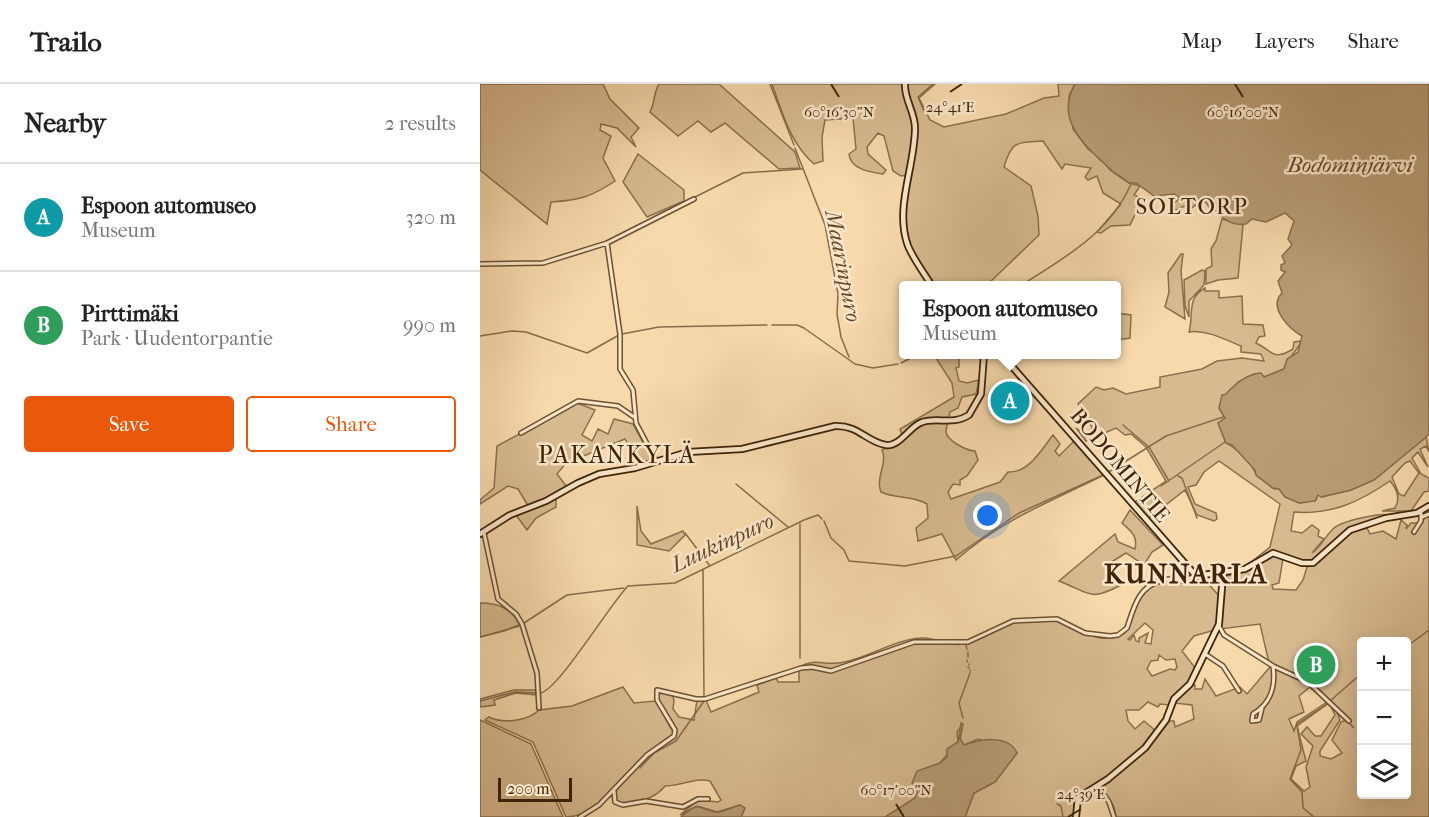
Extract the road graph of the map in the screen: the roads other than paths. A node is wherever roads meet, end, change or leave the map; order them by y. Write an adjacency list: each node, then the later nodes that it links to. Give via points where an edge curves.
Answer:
1 (905, 84): 5 (street, via 914,112 915,132 904,227 910,250)
2 (694, 199): 3 (street)
3 (607, 243): 4 (street, via 543,263); 8 (street, via 620,334 620,369 633,390)
4 (480, 264)
5 (929, 281)
6 (984, 359): 10 (street, via 981,394 969,415 948,422 923,422 893,444 884,445 848,425 742,449 695,451)
7 (1005, 359): 17 (street, BODOMINTIE)
8 (635, 419): 9 (street, via 618,406 578,401); 10 (street)
9 (521, 433)
10 (656, 461): 15 (street, via 588,478 510,515)
11 (1429, 506): 12 (street)
12 (1421, 514): 13 (street); 14 (street); 16 (street, via 1386,518 1350,530 1313,563 1274,553)
13 (1429, 514)
14 (1414, 532)
15 (482, 534): 22 (street, via 498,599 522,624 537,673)
16 (1223, 574): 17 (street); 18 (street)
17 (1196, 576): 26 (street, via 1161,581 1141,593 1127,628 1114,636 1085,633 1058,619 1013,621 968,642 914,642 831,671 801,668 705,699 657,690 657,700 675,734 647,755)
18 (1219, 624): 19 (street); 20 (street, via 1224,635)
19 (1206, 654): 21 (street, via 1223,666); 25 (street, via 1148,744)
20 (1274, 666): 23 (street, via 1274,691); 24 (street, via 1308,682)
21 (1239, 691)
22 (539, 708)
23 (1262, 708): 23 (street, via 1259,720 1252,721 1253,714)
24 (1349, 721)
25 (1098, 787): 29 (street, via 1078,798); 30 (street)
26 (614, 791): 27 (street, via 615,802 623,805 646,801 683,807); 28 (street)
27 (708, 798)
28 (580, 817)
29 (1076, 817)
30 (1114, 817)

